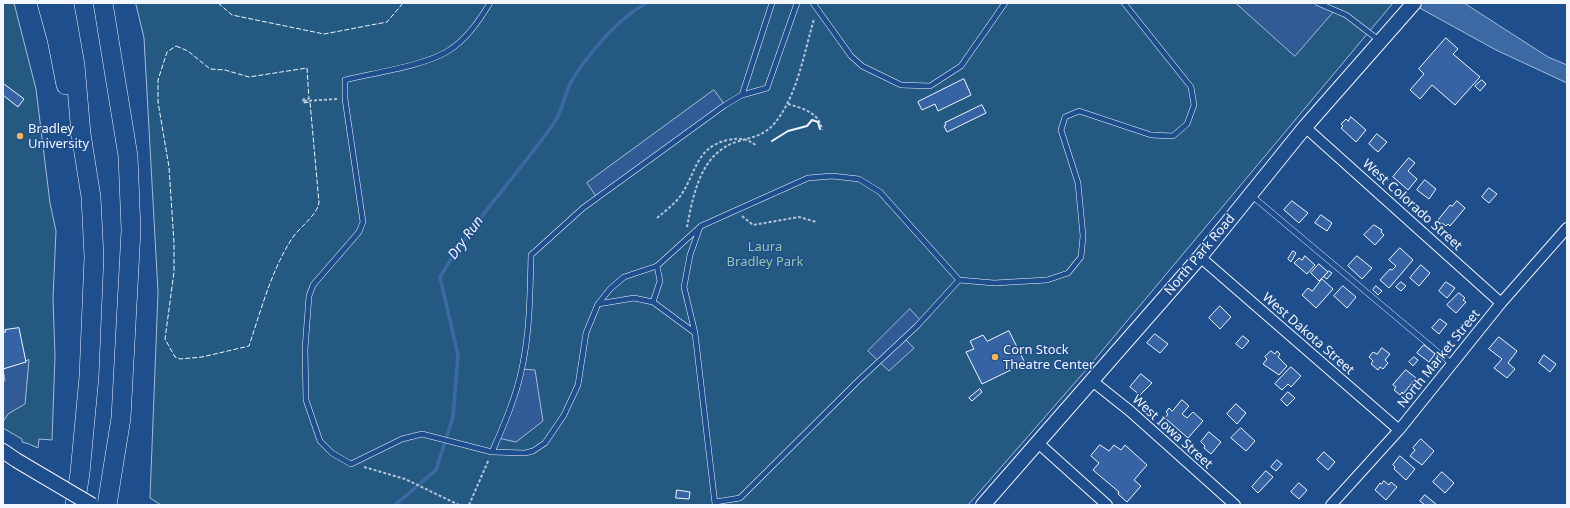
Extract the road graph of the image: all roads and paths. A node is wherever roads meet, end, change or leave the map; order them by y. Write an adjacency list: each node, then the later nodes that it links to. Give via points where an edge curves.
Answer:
1 (47, 3): 20 (highway, via 57,39 72,119)
2 (64, 3): 20 (highway, via 75,65)
3 (103, 3): 47 (highway, via 128,156 131,230 121,418)
4 (490, 3): 15 (lane, via 469,33 448,51 425,61 345,80)
5 (772, 3): 14 (lane)
6 (797, 3): 14 (lane, via 767,88)
7 (813, 3): 12 (lane)
8 (1005, 3): 12 (lane, via 961,66 930,86 901,85 862,66 851,56)
9 (1124, 3): 32 (lane, via 1191,87 1194,105 1187,124 1173,136 1151,135 1078,110 1065,117 1061,130 1078,183 1083,236 1081,257 1068,273 1047,280 994,283)
10 (1318, 3): 13 (lane, via 1346,15)
11 (1411, 7): 13 (street, North Park Road)
12 (817, 10): 17 (path)
13 (1380, 41): 18 (street, North Park Road)
14 (742, 96): 42 (lane, via 725,105 583,208 531,255 529,316 522,369 509,412)
15 (345, 99): 16 (path); 43 (lane, via 363,222 359,232 313,285 309,296 305,349 306,400 320,441 332,453)
16 (304, 101)
17 (788, 104): 19 (path, via 804,108 813,114 822,123); 21 (path, via 773,124 763,133)
18 (1305, 127): 23 (street, North Park Road); 34 (street, West Colorado Street)
19 (822, 130)
20 (81, 134): 45 (highway, via 91,197 93,288 83,444)
21 (748, 140): 22 (path); 25 (path, via 740,138 720,142 704,152 678,198); 29 (path, via 726,147 714,156 707,166 700,177 693,198)
22 (757, 146)
23 (1251, 195): 30 (street, North Park Road); 37 (lane)
24 (735, 211): 26 (path, via 753,225 799,217); 27 (lane); 32 (lane, via 808,178 832,176 859,179 880,192)
25 (657, 218)
26 (816, 222)
27 (701, 226): 31 (lane); 36 (lane, via 690,255 684,287)
28 (1567, 228): 34 (street, North Market Street)
29 (687, 231)
30 (1200, 257): 38 (street, North Park Road); 39 (street, West Dakota Street)
31 (657, 266): 33 (lane, via 660,281); 35 (lane, via 624,277)
32 (959, 280): 44 (lane, via 921,321 740,498)
33 (653, 302): 35 (lane, via 634,298); 36 (lane)
34 (1501, 303): 37 (street, North Market Street)
35 (598, 304): 42 (lane, via 586,333 578,385 564,415 545,442 533,451 525,453)
36 (695, 333): 44 (lane)
37 (1452, 364): 39 (street, North Market Street)
38 (1091, 380): 40 (street, North Park Road); 52 (street, West Iowa Street, via 1130,411)
39 (1399, 430): 53 (street, North Market Street)
40 (1037, 442): 50 (street, North Park Road); 51 (street)
41 (3, 451): 46 (street, bridge)
42 (492, 452): 43 (lane, via 422,434 402,439); 49 (path)
43 (351, 464): 48 (path, via 405,479)
44 (715, 503)
45 (75, 505)
46 (92, 505)
47 (107, 505)
48 (459, 505)
49 (469, 505)
50 (983, 505)
51 (1107, 505)
52 (1235, 505)
53 (1331, 505)

